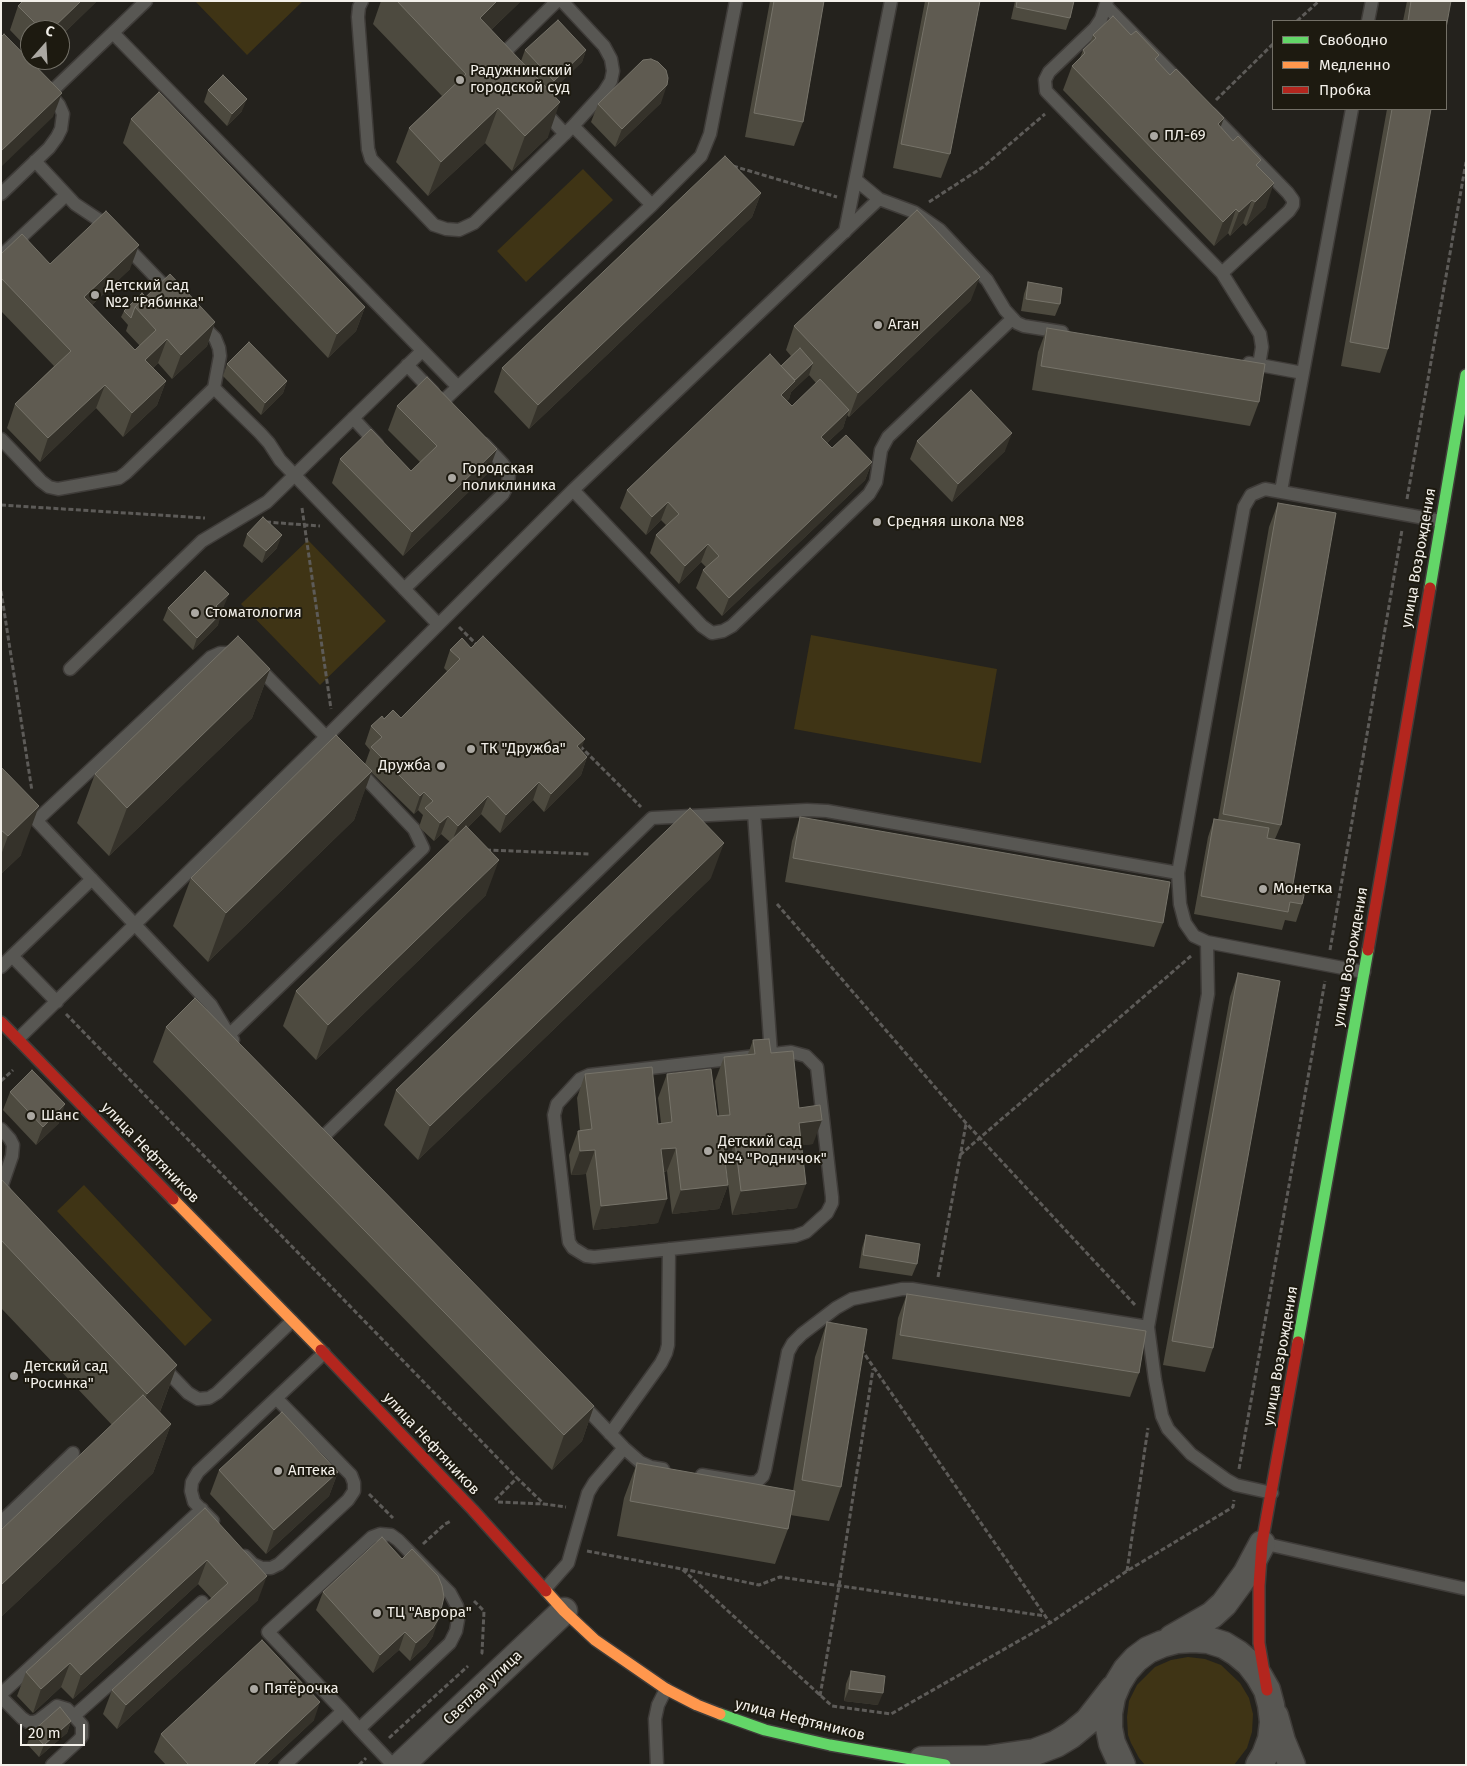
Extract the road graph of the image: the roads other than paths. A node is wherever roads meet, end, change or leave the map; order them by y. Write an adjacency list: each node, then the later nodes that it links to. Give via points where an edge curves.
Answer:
1 (146, 1): 10 (lane)
2 (362, 1): 16 (lane, via 358,17 368,149 372,159 434,225 459,230 474,223)
3 (557, 1): 11 (lane, via 506,51 502,62)
4 (562, 1): 16 (lane, via 604,46 612,59 613,71 604,92)
5 (736, 1): 22 (lane, via 710,134 701,156)
6 (891, 1): 18 (lane)
7 (1372, 1): 9 (lane)
8 (1106, 4): 25 (lane, via 1095,28 1049,72 1045,80 1046,91); 25 (lane, via 1293,200 1289,211)
9 (1368, 20)
10 (113, 33): 13 (lane); 28 (lane)
11 (512, 76)
12 (36, 81): 13 (lane)
13 (49, 94): 17 (lane, via 59,105 63,121 57,137)
14 (532, 98): 16 (lane)
15 (1352, 110): 32 (lane)
16 (569, 130): 22 (lane)
17 (35, 161): 19 (lane); 20 (lane)
18 (856, 180): 21 (lane); 23 (lane)
19 (1, 194)
20 (66, 195): 24 (lane); 34 (lane, via 102,222 215,338 220,356)
21 (879, 199): 23 (lane); 26 (lane, via 914,212 940,230 987,280)
22 (652, 205): 35 (lane)
23 (845, 232): 41 (lane)
24 (1, 256)
25 (1222, 273): 31 (lane, via 1260,334)
26 (1012, 319): 27 (lane, via 1024,326); 41 (lane, via 888,437 881,450 876,482 869,494 732,626 723,631 712,633 702,626)
27 (1073, 334)
28 (422, 352): 30 (lane); 35 (lane)
29 (1239, 362): 31 (lane)
30 (407, 365): 35 (lane, via 446,405); 36 (lane)
31 (1259, 365): 32 (lane)
32 (1303, 372): 42 (lane)
33 (1466, 375): 43 (street, улица Возрождения)
34 (214, 388): 38 (lane, via 126,473 112,480 58,489 49,487); 40 (lane, via 260,433)
35 (458, 388)
36 (353, 418): 39 (lane); 40 (lane)
37 (476, 436): 44 (lane, via 509,473 508,484 503,494)
38 (1, 439)
39 (385, 452)
40 (296, 478): 44 (lane); 46 (lane, via 259,508 202,541)
41 (573, 490): 45 (lane)
42 (1281, 491): 43 (lane); 51 (lane, via 1265,489 1251,495 1244,507)
43 (1441, 521): 57 (street, улица Возрождения)
44 (404, 589): 45 (lane)
45 (443, 620): 47 (lane)
46 (70, 670)
47 (330, 732): 50 (lane, via 251,660 240,654 220,653 211,657); 53 (lane); 60 (lane, via 343,754 414,830 423,848)
48 (1, 783): 50 (lane)
49 (754, 813): 51 (lane, via 827,811); 63 (lane); 65 (lane, via 652,818)
50 (37, 820): 52 (lane)
51 (1178, 873): 54 (lane, via 1185,923 1194,936)
52 (92, 879): 53 (lane); 55 (lane)
53 (135, 924): 58 (lane); 60 (lane, via 211,1005)
54 (1207, 942): 57 (lane); 69 (lane, via 1208,994)
55 (12, 956): 56 (lane); 58 (lane)
56 (1, 967)
57 (1364, 972): 77 (street, улица Возрождения)
58 (56, 1003): 61 (lane)
59 (1, 1022): 61 (street, улица Нефтяников)
60 (228, 1035): 62 (lane)
61 (18, 1039): 68 (street, улица Нефтяников)
62 (242, 1050)
63 (771, 1054): 67 (lane, via 799,1053 817,1067 832,1197 830,1208 801,1234); 67 (lane, via 589,1075 580,1079 557,1104 554,1115 568,1235 573,1248 586,1256)
64 (1, 1129): 66 (lane, via 13,1146 2,1185 5,1199)
65 (324, 1136)
66 (12, 1206)
67 (669, 1249): 74 (lane, via 666,1353)
68 (292, 1321): 70 (street, улица Нефтяников); 71 (lane, via 209,1398 198,1399 188,1393)
69 (1148, 1324): 75 (lane, via 912,1289 852,1299 802,1334 788,1352 765,1470 757,1482 651,1467); 77 (lane, via 1158,1398 1168,1429 1191,1454 1236,1485)
70 (324, 1353): 73 (lane); 83 (street, улица Нефтяников)
71 (154, 1357)
72 (570, 1392): 74 (lane)
73 (277, 1399): 78 (lane, via 198,1472 191,1491 194,1502); 81 (lane, via 351,1475 354,1491 348,1500 271,1568 253,1564)
74 (610, 1434): 75 (lane)
75 (624, 1448): 83 (lane, via 588,1493 568,1564)
76 (73, 1453): 79 (lane)
77 (1272, 1493): 82 (street, улица Возрождения)
78 (202, 1509): 80 (lane); 90 (lane)
79 (1, 1522)
80 (221, 1530)
81 (234, 1543)
82 (1262, 1544): 84 (lane); 87 (street, via 1246,1574 1224,1604 1195,1626); 91 (street, улица Возрождения, via 1259,1643)
83 (545, 1589): 86 (street, улица Нефтяников)
84 (1466, 1589)
85 (202, 1602): 93 (lane)
86 (564, 1610): 89 (street, улица Нефтяников, via 595,1640); 99 (street, Светлая улица)
87 (1162, 1644): 88 (street, via 1136,1659); 91 (street, via 1193,1639 1224,1646 1249,1663)
88 (1118, 1683): 95 (street, via 1088,1721 1056,1744 1035,1752 987,1759); 102 (street, via 1112,1697 1109,1728)
89 (666, 1689): 95 (street, улица Нефтяников, via 697,1705 765,1730); 100 (lane, via 654,1719)
90 (1, 1695): 93 (lane, via 28,1722 39,1720 57,1706 67,1708)
91 (1269, 1697): 103 (street, via 1273,1722 1265,1755); 104 (street)
92 (343, 1711): 94 (lane); 94 (lane, via 268,1632 372,1537 391,1535 450,1593 457,1606 458,1620 450,1643); 97 (lane)
93 (74, 1716): 96 (lane, via 82,1725 82,1736)
94 (359, 1729): 98 (lane)
95 (915, 1763): 101 (street, улица Нефтяников)
96 (52, 1765)
97 (285, 1765)
98 (393, 1765)
99 (401, 1765)
100 (657, 1765)
101 (945, 1765)
102 (1122, 1765)
103 (1259, 1765)
104 (1292, 1765)

